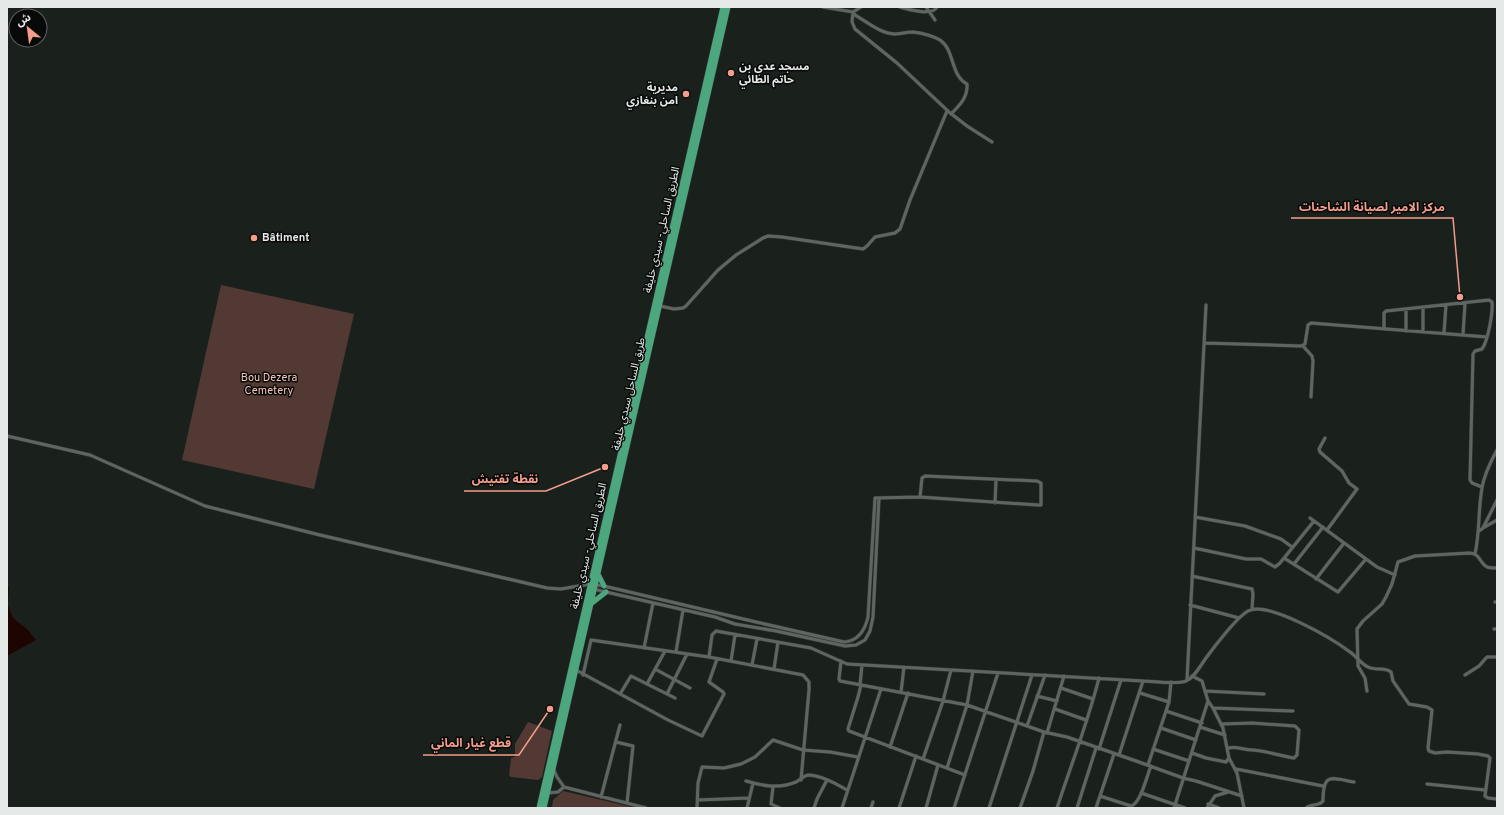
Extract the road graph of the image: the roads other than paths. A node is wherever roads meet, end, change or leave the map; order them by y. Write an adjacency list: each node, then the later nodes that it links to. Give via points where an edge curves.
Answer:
1 (722, 7): 60 (highway, الطريق الساحلي- سيدي خليفة, via 658,292)
2 (728, 7): 17 (highway, طريق الساحل سيدي خليفة)
3 (823, 7): 9 (street)
4 (861, 7): 9 (street)
5 (900, 7): 8 (street, via 913,11)
6 (926, 7): 8 (street)
7 (937, 7): 8 (street, via 936,10)
8 (929, 11): 10 (street)
9 (853, 12): 11 (street, via 852,22 855,29 897,63); 12 (street, via 876,28 894,34 914,32 926,35 946,46 956,71 967,84 968,91)
10 (935, 20)
11 (947, 111): 12 (street); 17 (street, via 898,231 875,237 862,249 768,236 736,255 718,270 686,306 678,309)
12 (951, 114): 13 (street)
13 (992, 142)
14 (1465, 303): 16 (street); 24 (street); 25 (street, via 1491,301)
15 (1206, 305): 26 (street)
16 (1446, 305): 18 (street); 23 (street)
17 (660, 306): 56 (highway, طريق الساحل سيدي خليفة)
18 (1424, 307): 19 (street); 22 (street)
19 (1406, 309): 20 (street, via 1385,312); 21 (street)
20 (1384, 329): 21 (street); 27 (street, via 1310,324)
21 (1406, 331): 22 (street)
22 (1423, 332): 23 (street)
23 (1444, 333): 24 (street)
24 (1463, 335): 25 (street)
25 (1487, 337): 33 (street, via 1483,348 1475,350 1473,354 1470,480)
26 (1204, 343): 27 (street); 38 (street)
27 (1303, 346): 28 (street, via 1313,361)
28 (1311, 397)
29 (7, 436): 60 (street, via 90,456 205,506 547,588)
30 (1325, 438): 44 (street, via 1320,452 1342,471 1349,483 1357,489)
31 (1497, 450): 33 (street)
32 (996, 480): 35 (street, via 925,476 922,478); 37 (street); 37 (street, via 1039,482 1042,500 1041,504 1034,505)
33 (1482, 487): 45 (street)
34 (880, 498): 35 (street); 70 (street, via 875,498); 71 (street)
35 (920, 498): 37 (street)
36 (1497, 500): 43 (street)
37 (995, 503)
38 (1195, 517): 47 (street, via 1245,526 1281,539); 49 (street)
39 (1310, 518): 41 (street)
40 (1497, 520): 43 (street)
41 (1314, 521): 42 (street); 48 (street)
42 (1323, 527): 44 (street); 54 (street)
43 (1483, 528): 45 (street)
44 (1327, 530): 46 (street)
45 (1479, 532): 51 (street)
46 (1344, 543): 53 (street); 59 (street)
47 (1287, 544): 48 (street); 50 (street)
48 (1292, 547): 50 (street)
49 (1194, 548): 52 (street, via 1246,559 1261,559 1275,567); 58 (street)
50 (1289, 552): 52 (street)
51 (1475, 554): 55 (street, via 1488,567); 57 (street, via 1415,556 1398,562)
52 (1284, 558): 54 (street)
53 (1366, 559): 57 (street); 59 (street, via 1338,592)
54 (1294, 564): 59 (street)
55 (1497, 568)
56 (598, 574): 61 (highway); 62 (highway, طريق الساحل سيدي خليفة)
57 (1395, 575): 88 (street, via 1382,604 1359,626)
58 (1192, 576): 66 (street); 68 (street, via 1252,589)
59 (1316, 579)
60 (588, 585): 62 (street); 196 (highway, الطريق الساحلي- سيدي خليفة)
61 (604, 586): 62 (street); 69 (street)
62 (595, 587): 63 (street); 65 (highway, طريق الساحل سيدي خليفة)
63 (606, 592): 64 (street); 65 (highway)
64 (653, 603): 67 (street); 81 (street)
65 (591, 604): 77 (highway, طريق الساحل سيدي خليفة)
66 (1190, 605): 72 (street); 109 (street)
67 (683, 610): 73 (street); 83 (street)
68 (1252, 610): 72 (street); 88 (street, via 1275,612 1312,628 1350,651)
69 (724, 615): 73 (street); 74 (street)
70 (868, 617): 71 (street); 74 (street, via 859,636 847,642)
71 (873, 617): 75 (street, via 865,640 852,646 841,646)
72 (1239, 618): 105 (street)
73 (722, 620): 75 (street)
74 (756, 622): 75 (street)
75 (756, 627)
76 (735, 636): 78 (street); 85 (street, via 714,632); 89 (street)
77 (583, 638): 79 (street); 96 (highway, طريق الساحل سيدي خليفة)
78 (757, 639): 80 (street); 91 (street)
79 (591, 640): 81 (street); 100 (street)
80 (778, 642): 90 (street, via 811,648); 95 (street)
81 (644, 648): 82 (street)
82 (666, 651): 83 (street); 94 (street)
83 (676, 652): 84 (street)
84 (687, 654): 85 (street); 107 (street)
85 (709, 657): 87 (street)
86 (1497, 657): 103 (street, via 1487,657)
87 (717, 659): 89 (street); 122 (street, via 709,682 724,694 702,736)
88 (1358, 659): 118 (street); 182 (street, via 1371,668 1391,672 1393,681 1409,704 1432,710 1428,748 1431,752 1478,754 1490,758)
89 (731, 661): 91 (street)
90 (841, 662): 92 (street); 113 (street, via 839,680)
91 (752, 664): 95 (street)
92 (862, 665): 93 (street); 113 (street)
93 (904, 667): 97 (street); 119 (street)
94 (655, 669): 107 (street); 112 (street)
95 (774, 669): 156 (street, via 803,674 809,682)
96 (576, 670): 100 (street); 167 (highway, طريق الساحل سيدي خليفة)
97 (951, 670): 98 (street); 128 (street)
98 (973, 671): 99 (street); 132 (street)
99 (998, 673): 101 (street); 135 (street)
100 (583, 675): 122 (street)
101 (1032, 675): 102 (street); 139 (street)
102 (1045, 675): 104 (street); 125 (street)
103 (1465, 675)
104 (1064, 676): 106 (street); 115 (street)
105 (1192, 676): 109 (street); 117 (street, via 1202,681)
106 (1099, 678): 108 (street); 127 (street)
107 (675, 680): 114 (street); 123 (street)
108 (1121, 680): 110 (street); 153 (street)
109 (1188, 680): 111 (street)
110 (1143, 681): 111 (street); 121 (street)
111 (1171, 682): 131 (street)
112 (647, 684): 122 (street, via 630,676); 123 (street)
113 (860, 685): 116 (street); 148 (street, via 848,729)
114 (690, 688)
115 (1061, 688): 127 (street); 129 (street)
116 (881, 689): 119 (street); 148 (street)
117 (1205, 691): 124 (street); 130 (street)
118 (1367, 691)
119 (901, 692): 120 (street)
120 (908, 693): 128 (street); 152 (street)
121 (1140, 693): 131 (street); 160 (street)
122 (620, 694)
123 (667, 694): 126 (street)
124 (1264, 694)
125 (1037, 696): 129 (street); 143 (street)
126 (675, 698)
127 (1093, 699): 138 (street)
128 (943, 700): 132 (street); 163 (street)
129 (1057, 701): 134 (street)
130 (1208, 701): 133 (street); 140 (street)
131 (1169, 702): 136 (street)
132 (966, 705): 135 (street); 168 (street)
133 (1213, 708): 137 (street); 141 (street)
134 (1055, 709): 138 (street); 146 (street)
135 (985, 711): 139 (street); 170 (street)
136 (1166, 711): 140 (street); 144 (street)
137 (1293, 711)
138 (1086, 720): 151 (street)
139 (1016, 722): 143 (street); 208 (street)
140 (1202, 723): 145 (street)
141 (1222, 724): 147 (street); 154 (street, via 1295,726 1299,730 1297,755 1294,758 1264,751)
142 (620, 725): 150 (street)
143 (1027, 726): 146 (street)
144 (1161, 728): 149 (street); 155 (street)
145 (1200, 728): 147 (street); 149 (street)
146 (1045, 732): 151 (street); 209 (street)
147 (1225, 735): 154 (street)
148 (865, 738): 152 (street); 161 (street)
149 (1196, 740): 157 (street)
150 (616, 742): 186 (street); 193 (street, via 633,746)
151 (1080, 742): 153 (street); 210 (street)
152 (890, 747): 159 (street)
153 (1098, 748): 158 (street); 211 (street)
154 (1228, 748): 162 (street)
155 (1153, 749): 164 (street); 166 (street)
156 (804, 750): 161 (street); 172 (street); 191 (street, via 773,740 755,757 741,764 724,768 703,767 698,783)
157 (1192, 753): 162 (street, via 1218,761 1226,762); 164 (street)
158 (1114, 754): 160 (street); 187 (street)
159 (916, 756): 163 (street); 205 (street)
160 (1119, 756): 166 (street)
161 (858, 757): 181 (street)
162 (1229, 758): 169 (street)
163 (923, 759): 165 (street)
164 (1189, 761): 171 (street)
165 (938, 765): 168 (street); 206 (street)
166 (1149, 765): 171 (street); 185 (street)
167 (553, 768): 179 (street); 184 (highway, طريق الساحل سيدي خليفة)
168 (947, 768): 170 (street)
169 (1236, 769): 178 (street); 188 (street)
170 (965, 775): 207 (street)
171 (1182, 778): 183 (street); 194 (street)
172 (801, 780): 173 (street, via 807,775); 180 (street)
173 (827, 780): 181 (street); 202 (street)
174 (746, 781): 176 (street)
175 (1354, 782): 178 (street, via 1332,778)
176 (753, 783): 180 (street); 189 (street)
177 (1427, 784): 182 (street)
178 (1323, 786): 216 (street, via 1323,801)
179 (564, 787): 184 (street, via 558,792); 186 (street)
180 (773, 787): 201 (street, via 771,804)
181 (848, 790): 203 (street)
182 (1485, 790): 190 (street, via 1486,797)
183 (1228, 792): 188 (street); 195 (street, via 1215,796)
184 (548, 793): 197 (highway, طريق الساحل سيدي خليفة)
185 (1141, 793): 187 (street, via 1136,803 1131,806); 194 (street)
186 (601, 796): 193 (street)
187 (1100, 796): 212 (street)
188 (1242, 796): 215 (street)
189 (749, 798): 191 (street); 200 (street)
190 (1497, 799)
191 (698, 800): 199 (street)
192 (873, 802): 204 (street)
193 (627, 803): 198 (street)
194 (1174, 806): 213 (street)
195 (1208, 806): 214 (street)
196 (539, 808)
197 (544, 808)
198 (646, 808)
199 (697, 808)
200 (747, 808)
201 (780, 808)
202 (814, 808)
203 (842, 808)
204 (871, 808)
205 (899, 808)
206 (926, 808)
207 (954, 808)
208 (989, 808)
209 (1020, 808)
210 (1057, 808)
211 (1077, 808)
212 (1096, 808)
213 (1185, 808)
214 (1219, 808)
215 (1244, 808)
216 (1306, 808)

